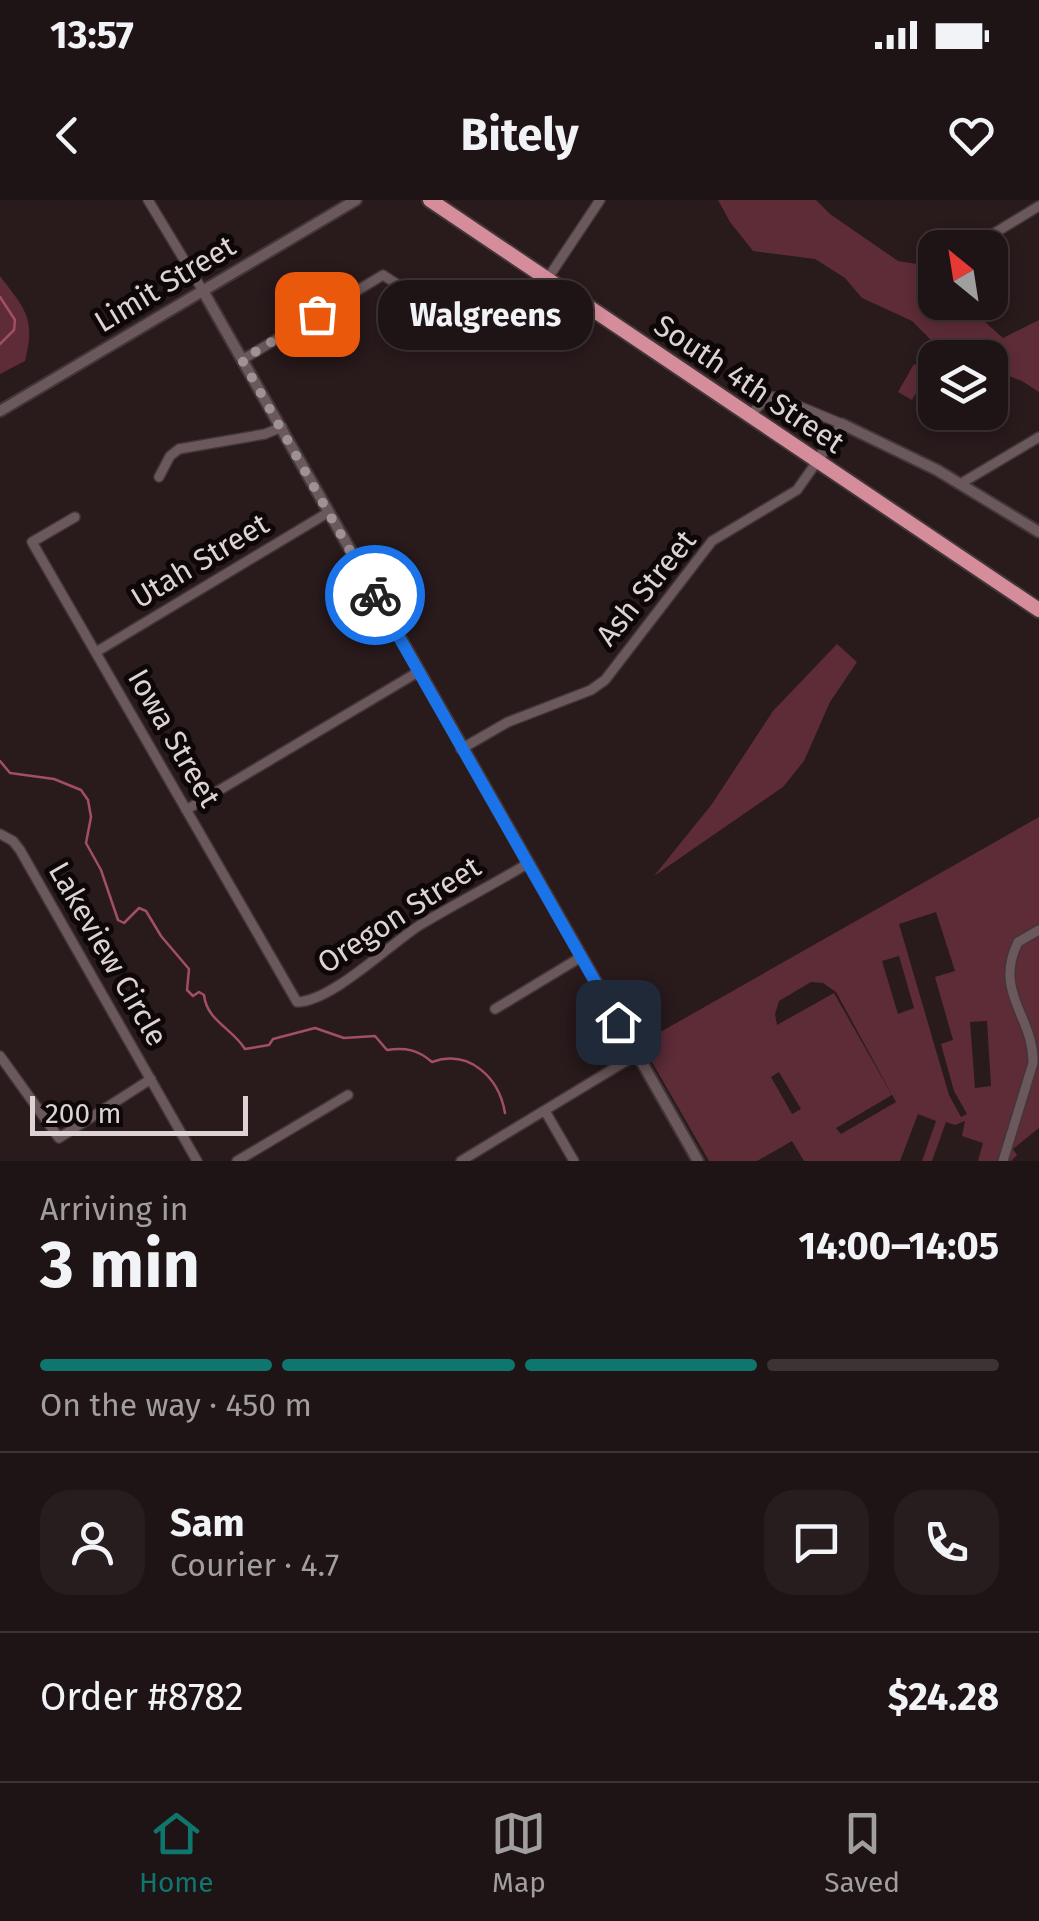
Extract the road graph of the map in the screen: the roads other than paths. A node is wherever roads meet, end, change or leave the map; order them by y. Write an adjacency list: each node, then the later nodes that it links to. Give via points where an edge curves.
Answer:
1 (148, 200): 8 (street)
2 (356, 200): 8 (street, Limit Street)
3 (430, 200): 7 (highway, South 4th Street)
4 (600, 200): 7 (street)
5 (1039, 206): 6 (street)
6 (999, 230)
7 (545, 280): 9 (street, via 526,311 454,321 383,275); 11 (highway, South 4th Street)
8 (203, 291): 9 (street); 10 (street, Limit Street)
9 (242, 360): 13 (street)
10 (0, 411)
11 (750, 417): 12 (street, via 766,397 778,397); 15 (highway, South 4th Street)
12 (842, 424): 15 (street, Ash Street); 17 (street)
13 (282, 427): 16 (street, via 179,449); 18 (street)
14 (1039, 437): 17 (street)
15 (816, 463): 21 (highway, South 4th Street); 24 (street, Ash Street, via 797,490 712,541 605,680)
16 (159, 477)
17 (960, 484): 20 (street)
18 (329, 512): 22 (street, Utah Street); 23 (street)
19 (75, 517): 22 (street, Iowa Street, via 32,542)
20 (1039, 532)
21 (1039, 610)
22 (96, 652): 25 (street, Iowa Street)
23 (418, 672): 24 (street); 25 (street)
24 (462, 748): 27 (street)
25 (186, 810): 30 (street, Iowa Street)
26 (0, 834): 34 (street, Lakeview Circle, via 20,850)
27 (528, 864): 29 (street); 30 (street, Oregon Street, via 418,926 308,1002)
28 (1039, 930): 37 (street, via 1018,942 1008,971 1034,1054)
29 (581, 957): 31 (street); 32 (street)
30 (297, 1002)
31 (495, 1009)
32 (636, 1055): 36 (street); 42 (street)
33 (0, 1056): 34 (street, Lakeview Circle, via 58,1138)
34 (150, 1079): 38 (street)
35 (348, 1094): 39 (street)
36 (545, 1112): 40 (street); 41 (street)
37 (1004, 1160)
38 (197, 1161)
39 (237, 1161)
40 (461, 1161)
41 (574, 1161)
42 (698, 1161)

